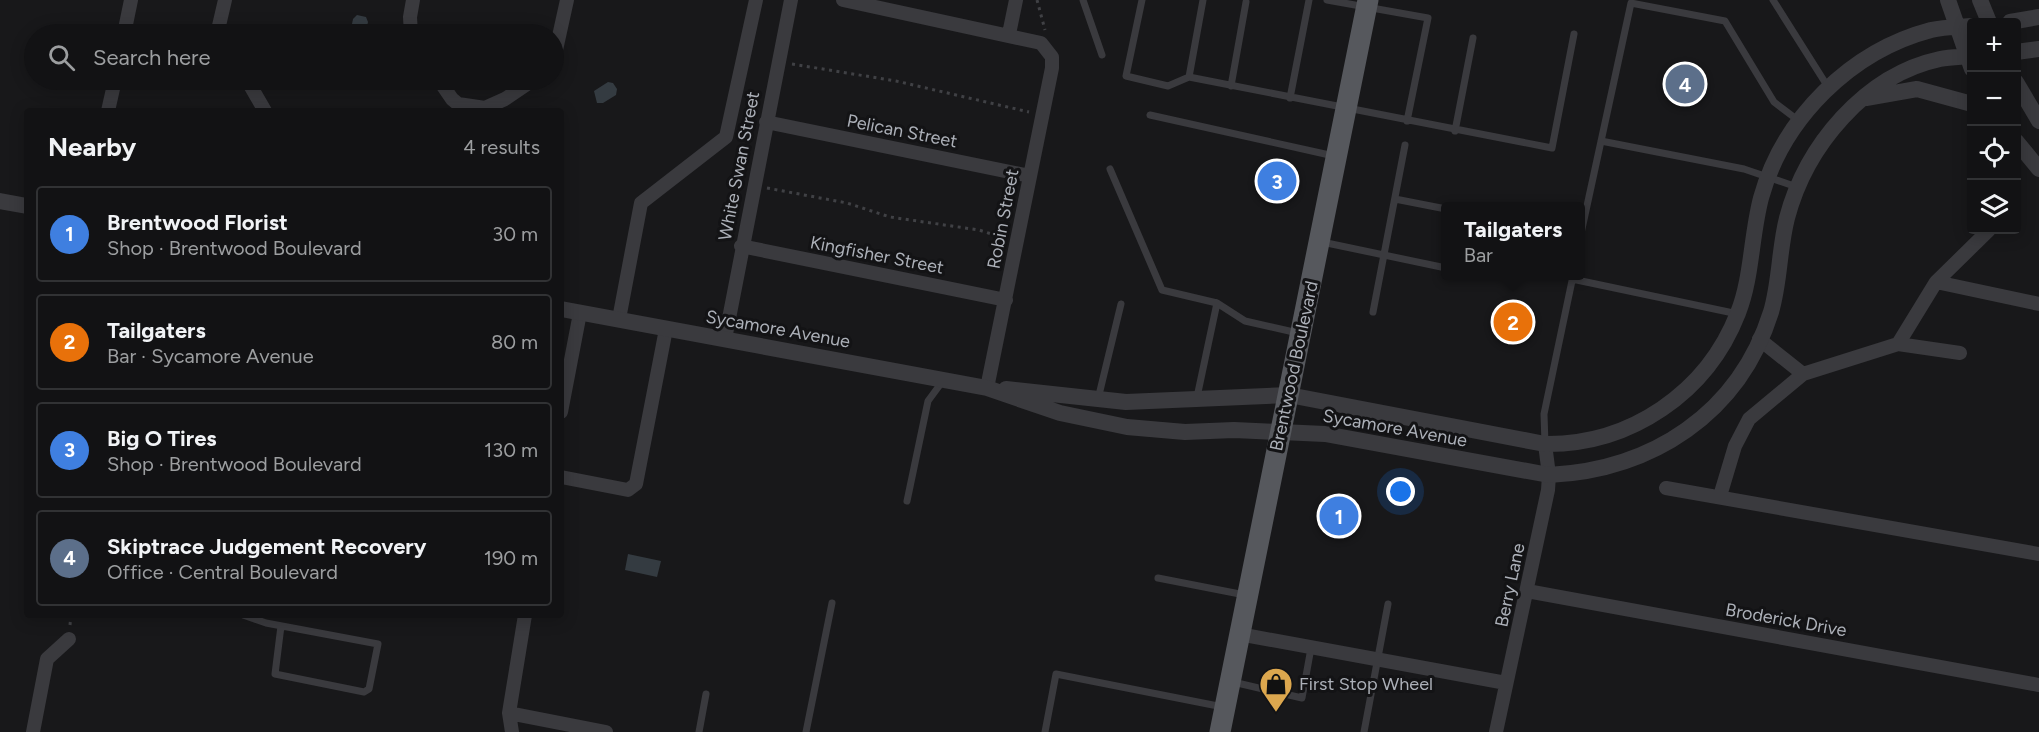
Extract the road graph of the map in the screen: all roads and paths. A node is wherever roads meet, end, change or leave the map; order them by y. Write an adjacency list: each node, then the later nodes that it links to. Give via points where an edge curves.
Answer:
1 (131, 0): 23 (street)
2 (225, 0): 24 (street)
3 (413, 0): 25 (street)
4 (567, 0): 26 (street)
5 (756, 0): 93 (street, via 726,138 641,203)
6 (791, 0): 36 (street, White Swan Street)
7 (843, 0): 28 (street)
8 (1016, 0): 28 (street)
9 (1037, 0): 31 (path, via 1046,27)
10 (1083, 0): 35 (lane)
11 (1142, 0): 38 (lane, via 1126,76 1168,86)
12 (1203, 0): 38 (lane)
13 (1309, 0): 46 (lane)
14 (1327, 0): 19 (lane)
15 (1773, 0): 40 (lane)
16 (1948, 0): 27 (street)
17 (1980, 0): 21 (street)
18 (1246, 2): 39 (lane)
19 (1367, 3): 53 (main road, Brentwood Boulevard); 56 (lane, via 1428,18)
20 (2039, 17): 22 (street)
21 (1987, 18)
22 (2021, 20)
23 (126, 24)
24 (219, 24)
25 (410, 24)
26 (562, 24)
27 (1964, 27): 32 (street); 40 (street, Sycamore Avenue, via 1934,30 1893,45 1861,62)
28 (1008, 34): 31 (street)
29 (1574, 34): 60 (lane, via 1552,148)
30 (1473, 38): 60 (lane)
31 (1041, 43): 54 (street, Robin Street, via 1052,57)
32 (1967, 44)
33 (2039, 49): 34 (street)
34 (2021, 51)
35 (1102, 55)
36 (778, 61): 54 (path, via 897,81); 59 (street, White Swan Street)
37 (1967, 61): 47 (street, Sycamore Avenue, via 1938,60 1904,72)
38 (1189, 77): 39 (lane)
39 (1231, 86): 46 (lane)
40 (1828, 87): 57 (street, Sycamore Avenue)
41 (113, 90): 49 (street)
42 (253, 90): 50 (street)
43 (446, 90): 51 (street)
44 (518, 90): 52 (street)
45 (2021, 90): 58 (street)
46 (1290, 98): 53 (lane)
47 (1862, 98): 48 (street, via 1917,89); 70 (street, Sycamore Avenue, via 1831,130 1808,165)
48 (1967, 103)
49 (109, 108)
50 (263, 108)
51 (458, 108)
52 (488, 108)
53 (1346, 109): 56 (lane); 64 (main road, Brentwood Boulevard)
54 (1043, 115): 67 (street, Robin Street)
55 (1150, 115): 64 (lane)
56 (1407, 121): 60 (lane)
57 (1799, 121): 61 (lane, via 1774,102 1725,21 1631,3); 68 (street, Sycamore Avenue)
58 (2039, 121)
59 (766, 122): 67 (street, Pelican Street); 69 (street, White Swan Street)
60 (1455, 131)
61 (1601, 141): 68 (lane); 75 (lane)
62 (1405, 145): 71 (lane)
63 (2021, 147): 66 (street)
64 (1337, 156): 78 (main road, Brentwood Boulevard)
65 (1110, 169): 86 (lane, via 1162,290)
66 (2039, 169)
67 (1030, 176): 77 (street, Robin Street)
68 (1769, 176): 70 (lane); 92 (street, Sycamore Avenue, via 1752,237 1747,284)
69 (753, 186): 77 (path, via 847,203 890,217 979,230); 79 (street, White Swan Street)
70 (1799, 188): 97 (street, Sycamore Avenue, via 1787,217 1771,311)
71 (1395, 199): 74 (lane); 80 (lane)
72 (0, 201): 73 (street)
73 (24, 205)
74 (1441, 208)
75 (1585, 219)
76 (1985, 234): 84 (street)
77 (1017, 241): 85 (street, Robin Street)
78 (1320, 242): 80 (lane); 95 (main road, Brentwood Boulevard)
79 (741, 246): 85 (street, Kingfisher Street); 96 (street, White Swan Street)
80 (1384, 254): 81 (lane); 90 (lane)
81 (1441, 267)
82 (1571, 280): 108 (lane, via 1544,414)
83 (1585, 280): 92 (lane)
84 (1936, 282): 88 (street); 98 (street)
85 (1006, 300): 102 (street, Robin Street)
86 (1217, 303): 95 (lane, via 1245,321); 106 (lane)
87 (1121, 304): 105 (lane)
88 (2039, 304)
89 (564, 310): 91 (street, Sycamore Avenue)
90 (1373, 312)
91 (580, 313): 93 (street, Sycamore Avenue); 104 (street)
92 (1738, 314): 108 (street, Sycamore Avenue, via 1717,355 1697,381 1671,404 1639,424 1606,435 1568,444)
93 (619, 319): 94 (street, Sycamore Avenue)
94 (666, 329): 96 (street, Sycamore Avenue); 110 (street, via 636,484 628,490)
95 (1300, 334): 103 (main road, Brentwood Boulevard)
96 (725, 339): 101 (street, Sycamore Avenue)
97 (1759, 339): 100 (street); 109 (street, Sycamore Avenue, via 1748,365 1713,408 1670,442 1617,466)
98 (1898, 344): 99 (street); 100 (street)
99 (1960, 353)
100 (1803, 374): 112 (street, via 1749,419 1735,446)
101 (943, 380): 102 (street, Sycamore Avenue); 113 (lane, via 928,401)
102 (987, 388): 105 (street, Sycamore Avenue); 107 (street, Sycamore Avenue, via 1060,413 1127,427 1185,432)
103 (1289, 395): 106 (street, Sycamore Avenue); 107 (main road, Brentwood Boulevard); 108 (street, Sycamore Avenue)
104 (564, 396)
105 (1098, 399): 106 (street, Sycamore Avenue)
106 (1197, 399)
107 (1280, 432): 109 (street, Sycamore Avenue, via 1325,434); 117 (main road, Brentwood Boulevard)
108 (1545, 444): 109 (street, Berry Lane)
109 (1549, 476): 116 (street, Berry Lane)
110 (564, 478)
111 (1666, 488): 112 (street)
112 (1720, 496): 114 (street)
113 (908, 501)
114 (2039, 554)
115 (1158, 578): 117 (lane)
116 (1527, 591): 128 (street, Berry Lane); 129 (street, Broderick Drive)
117 (1247, 595): 123 (main road, Brentwood Boulevard)
118 (832, 603): 137 (lane)
119 (1388, 604): 126 (lane)
120 (253, 618): 122 (lane)
121 (525, 618): 132 (street)
122 (281, 626): 122 (lane, via 275,674 369,690 378,644)
123 (1239, 634): 125 (street); 127 (main road, Brentwood Boulevard)
124 (69, 639): 133 (street, via 47,659)
125 (1311, 648): 126 (street); 127 (lane, via 1302,698)
126 (1377, 660): 128 (street); 140 (lane)
127 (1230, 682): 131 (main road, Brentwood Boulevard)
128 (1506, 683): 141 (street, Berry Lane)
129 (2039, 685)
130 (706, 694): 136 (lane)
131 (1225, 707): 138 (lane, via 1056,674); 139 (main road, Brentwood Boulevard)
132 (509, 713): 134 (street); 135 (street)
133 (33, 732)
134 (512, 732)
135 (606, 732)
136 (699, 732)
137 (806, 732)
138 (1046, 732)
139 (1220, 732)
140 (1364, 732)
141 (1496, 732)

